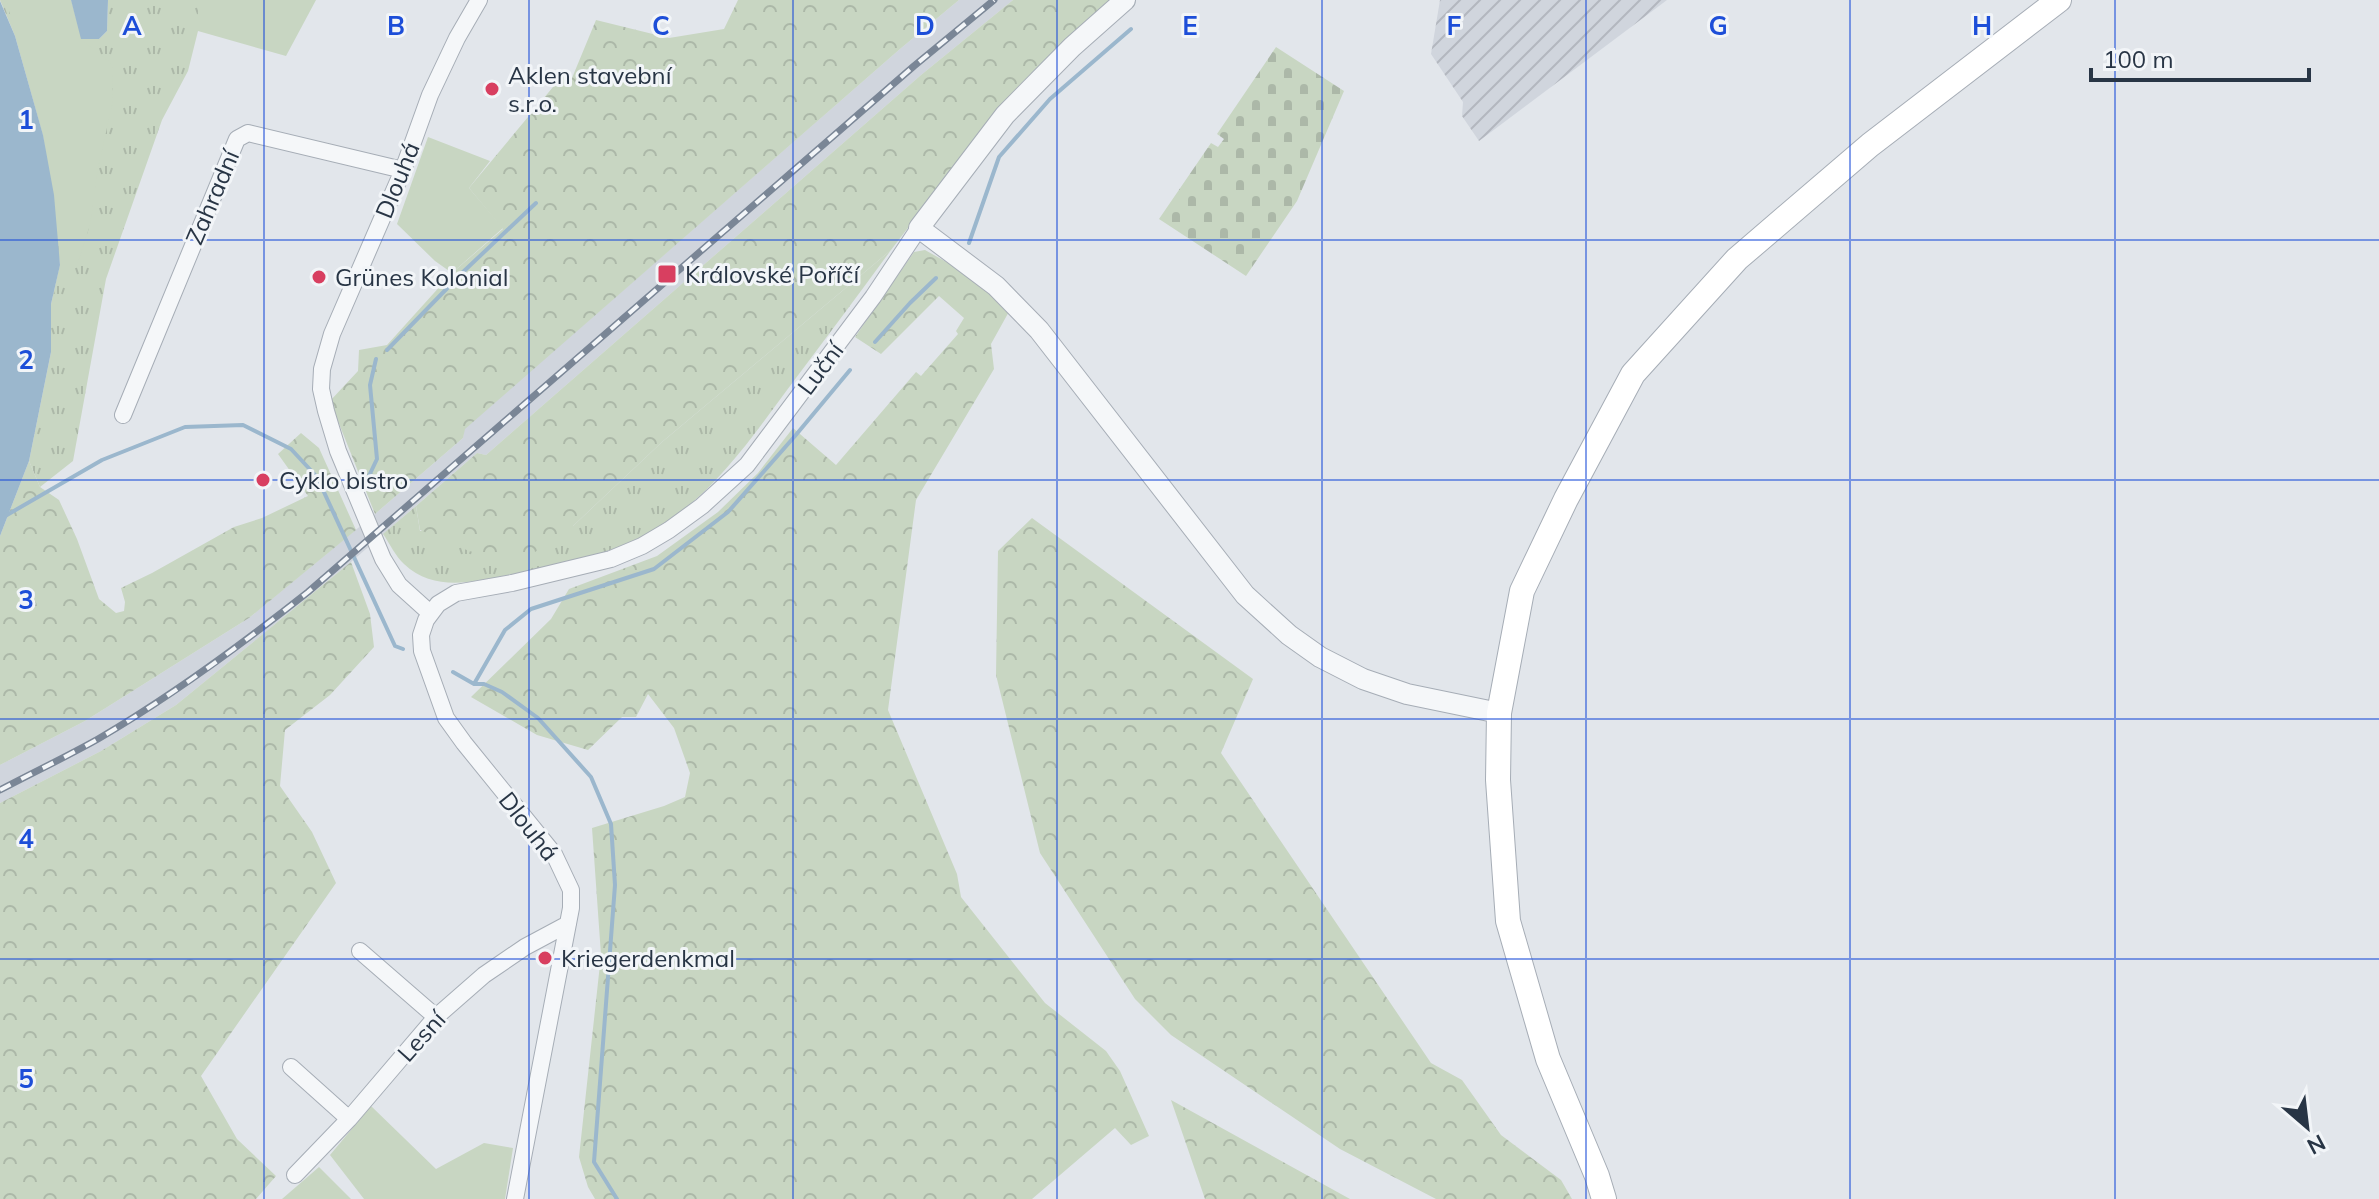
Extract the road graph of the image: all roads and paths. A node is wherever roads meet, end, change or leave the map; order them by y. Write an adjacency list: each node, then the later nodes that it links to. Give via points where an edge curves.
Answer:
1 (479, 0): 4 (street, Dlouhá, via 430,95)
2 (1125, 0): 5 (street, Luční, via 1005,115)
3 (2059, 0): 8 (main road, via 1870,145 1737,259 1633,374 1522,591)
4 (403, 170): 6 (street, Zahradní, via 248,133 237,139); 7 (street, Dlouhá, via 332,334 321,389 355,494 383,559 407,594)
5 (919, 228): 7 (street, Luční, via 747,465 702,506 642,546 611,559 465,591); 8 (street, via 996,286 1039,330 1245,595 1289,635 1363,679)
6 (123, 415)
7 (430, 613): 9 (street, Dlouhá, via 422,651 446,718 554,854 571,890)
8 (1499, 713): 16 (main road, via 1508,921 1548,1059)
9 (568, 924): 11 (street, Lesní, via 484,975); 15 (street, Dlouhá)
10 (360, 951): 11 (street)
11 (436, 1017): 13 (street, Lesní)
12 (291, 1067): 13 (street)
13 (349, 1119): 14 (street, Lesní)
14 (295, 1175)
15 (515, 1199)
16 (1604, 1199)

